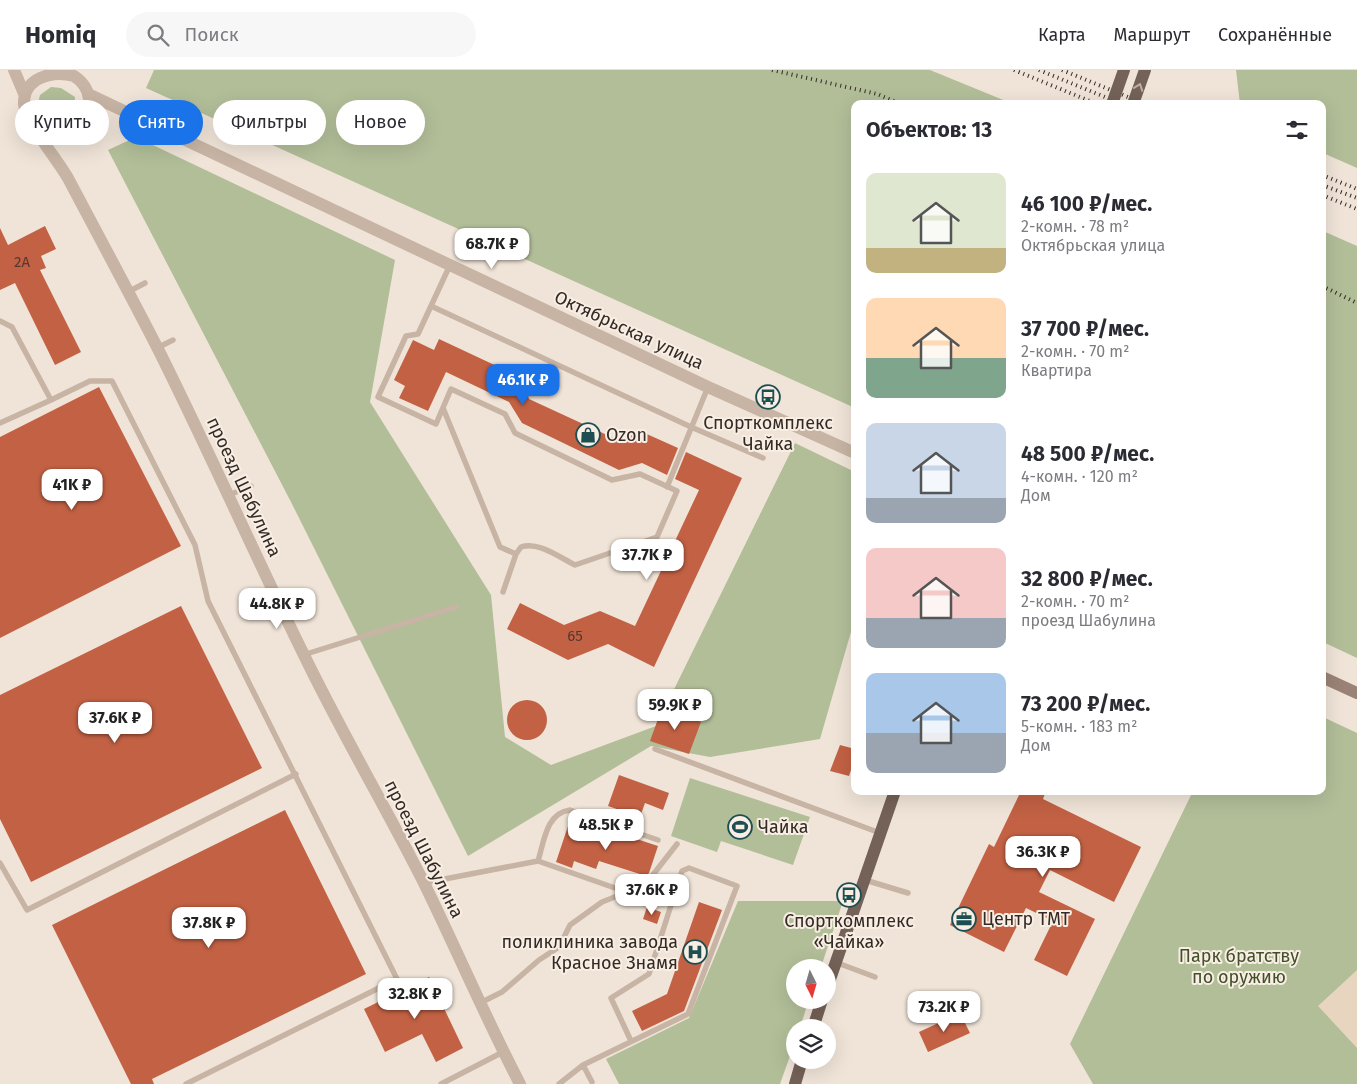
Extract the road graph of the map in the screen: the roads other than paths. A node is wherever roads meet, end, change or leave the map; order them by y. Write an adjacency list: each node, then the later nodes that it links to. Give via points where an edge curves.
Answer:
1 (14, 70): 6 (street, проезд Шабулина)
2 (1124, 70): 9 (main road, bridge)
3 (1146, 70): 10 (main road, one-way to 3, bridge)
4 (36, 72): 5 (street, via 55,70 76,76); 6 (street)
5 (88, 94): 8 (street); 11 (street, Октябрьская улица)
6 (25, 96): 7 (street, проезд Шабулина)
7 (25, 100)
8 (88, 100)
9 (1113, 100)
10 (1135, 100)
11 (118, 108): 12 (street); 16 (street, Октябрьская улица)
12 (109, 109)
13 (48, 145): 15 (street, проезд Шабулина)
14 (59, 145): 15 (street, via 56,154)
15 (60, 162): 18 (street, проезд Шабулина)
16 (450, 265): 19 (lane); 23 (street, Октябрьская улица)
17 (146, 284): 18 (lane)
18 (128, 292): 22 (street, проезд Шабулина)
19 (431, 306): 25 (lane, via 418,334 406,336 378,397 436,424); 27 (lane)
20 (0, 321): 24 (lane, via 12,327)
21 (173, 340): 22 (lane)
22 (158, 348): 32 (street, проезд Шабулина)
23 (708, 386): 27 (lane); 28 (street, Октябрьская улица)
24 (51, 400): 26 (lane); 40 (lane, via 90,381 112,381 195,545 208,601)
25 (443, 408): 31 (lane, via 451,389 504,414 515,433 612,480 640,474); 33 (lane, via 500,547)
26 (0, 423)
27 (692, 427): 29 (lane); 31 (lane)
28 (851, 452)
29 (763, 458)
30 (251, 486): 32 (lane)
31 (667, 487): 33 (lane, via 677,491 657,538 575,565 537,546 521,547)
32 (229, 495): 36 (street, проезд Шабулина)
33 (516, 554): 34 (lane)
34 (503, 592)
35 (456, 607): 36 (lane)
36 (303, 655): 48 (street, проезд Шабулина)
37 (1326, 679): 38 (main road)
38 (1357, 693)
39 (655, 749): 42 (lane)
40 (296, 774): 46 (lane, via 26,910); 60 (lane, via 397,979)
41 (894, 795): 42 (main road)
42 (880, 833): 47 (main road)
43 (658, 840): 45 (lane, via 570,810 560,812 551,820)
44 (677, 844): 54 (lane, via 645,885 602,902 570,925 559,947 502,992)
45 (538, 861): 48 (lane); 49 (lane)
46 (0, 863)
47 (865, 880): 50 (lane); 51 (main road)
48 (424, 883): 54 (street, проезд Шабулина)
49 (615, 888)
50 (908, 893)
51 (836, 959)
52 (836, 962): 53 (lane)
53 (875, 977)
54 (479, 1003): 56 (street, проезд Шабулина)
55 (631, 1041): 55 (lane, via 688,1014 737,886 689,868 682,871 649,974 611,998); 57 (lane)
56 (503, 1052): 61 (lane); 62 (street, проезд Шабулина)
57 (583, 1065): 59 (lane); 63 (lane)
58 (799, 1069): 64 (main road)
59 (592, 1082)
60 (186, 1084)
61 (441, 1084)
62 (520, 1084)
63 (559, 1084)
64 (793, 1084)

